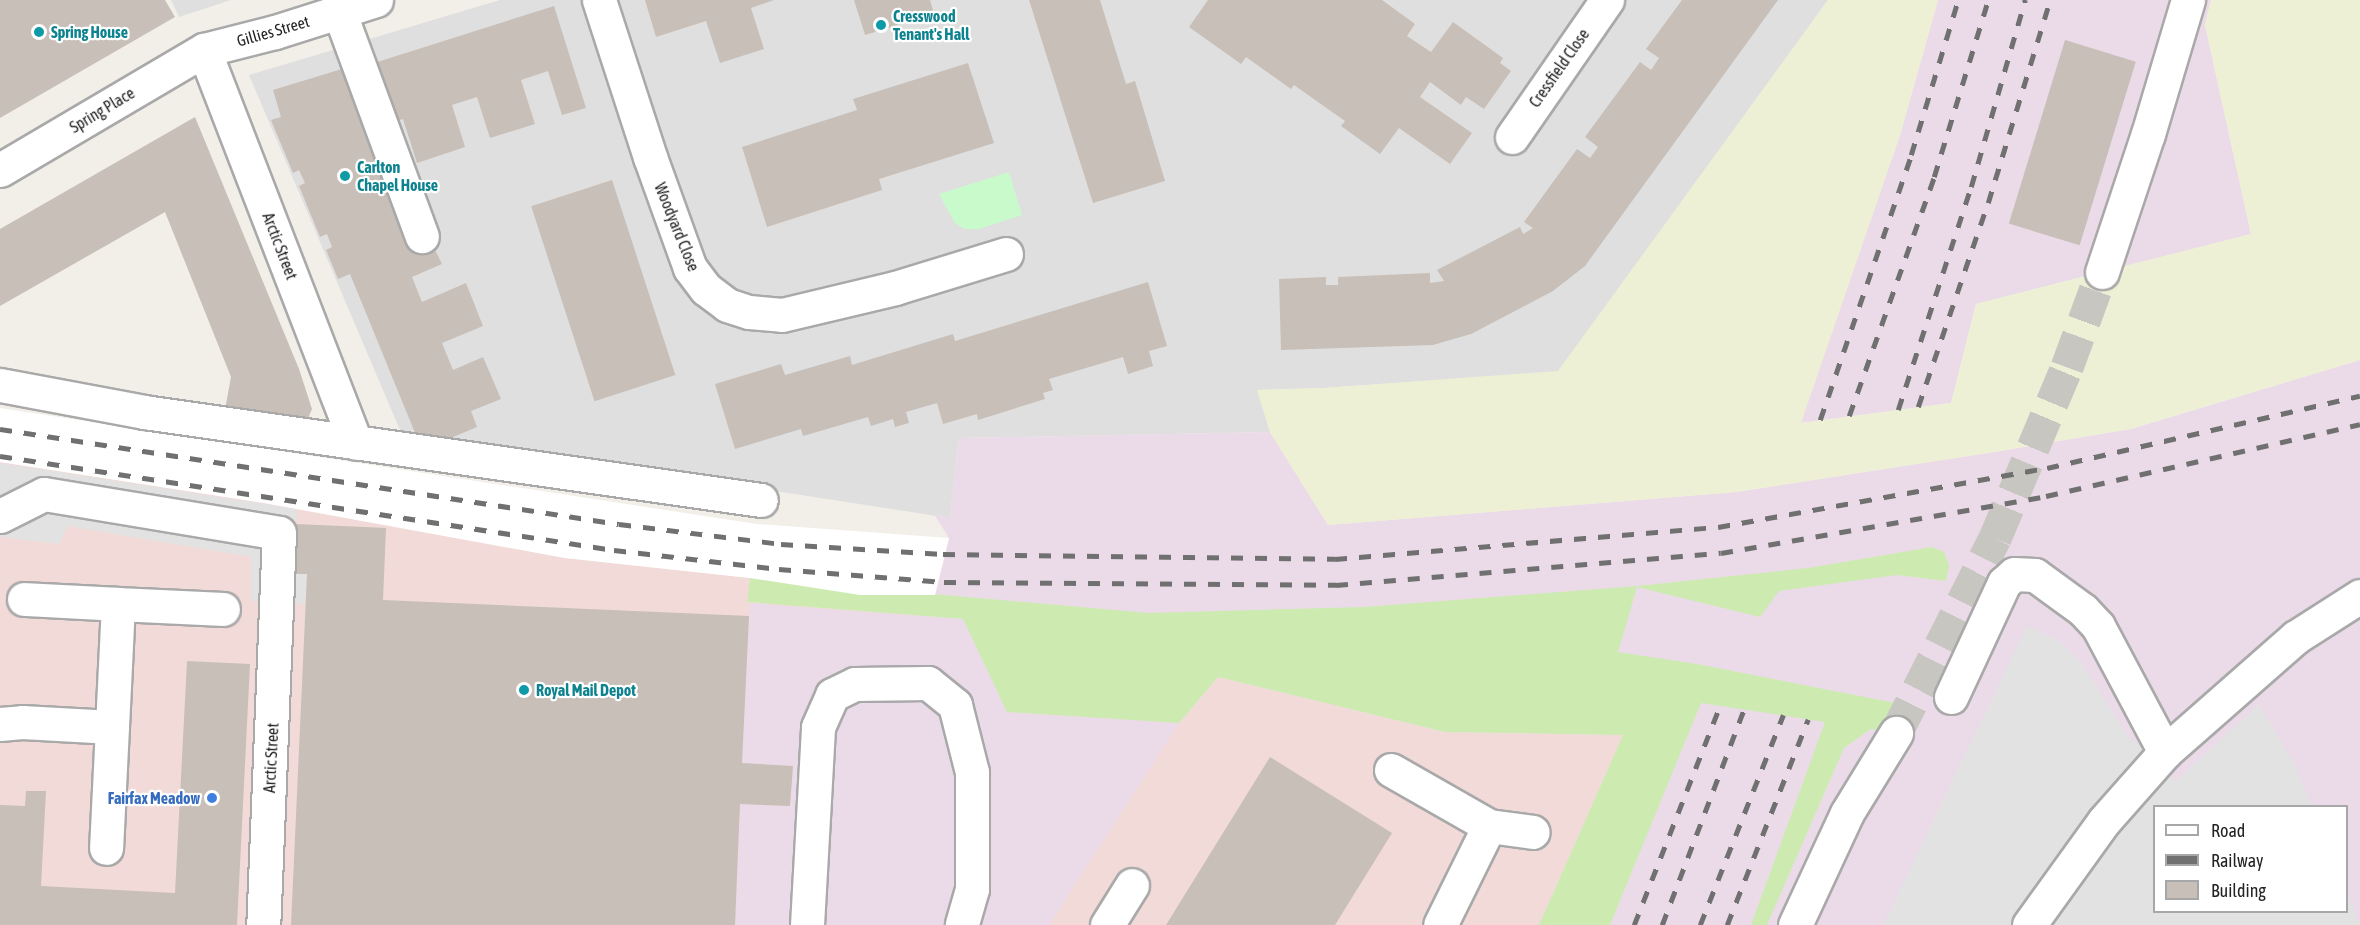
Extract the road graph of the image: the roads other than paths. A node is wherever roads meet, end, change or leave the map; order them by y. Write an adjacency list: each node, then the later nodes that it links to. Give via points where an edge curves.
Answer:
1 (376, 0): 5 (street, Gillies Street)
2 (599, 0): 10 (street, Woodyard Close, via 690,268 706,289 727,305 782,315 895,288)
3 (1607, 0): 7 (street, Cressfield Close)
4 (2188, 0): 11 (street)
5 (339, 11): 6 (street, Gillies Street); 9 (street)
6 (204, 50): 8 (street, Spring Place); 13 (street, Arctic Street)
7 (1512, 137)
8 (0, 170)
9 (422, 236)
10 (1006, 254)
11 (2102, 272)
12 (0, 385): 13 (street, via 144,412)
13 (356, 443): 14 (street)
14 (761, 500)
15 (0, 516): 30 (street, Arctic Street, via 44,494 279,533)
16 (2360, 596): 24 (street, via 2296,637)
17 (24, 599): 18 (street)
18 (118, 604): 19 (street); 22 (street)
19 (223, 609)
20 (1951, 697): 24 (street, via 2004,583 2014,574 2035,575 2098,626)
21 (0, 724): 22 (street)
22 (112, 727): 28 (street)
23 (1896, 733): 35 (street, via 1847,813)
24 (2165, 752): 36 (street, via 2104,821)
25 (1391, 770): 26 (street)
26 (1489, 826): 27 (street); 34 (street)
27 (1533, 832)
28 (106, 848)
29 (1132, 885): 33 (street)
30 (263, 925)
31 (807, 925): 32 (street, via 818,727 832,695 855,684 928,683 955,705 972,772 972,889)
32 (962, 925)
33 (1107, 925)
34 (1440, 925)
35 (1795, 925)
36 (2029, 925)

